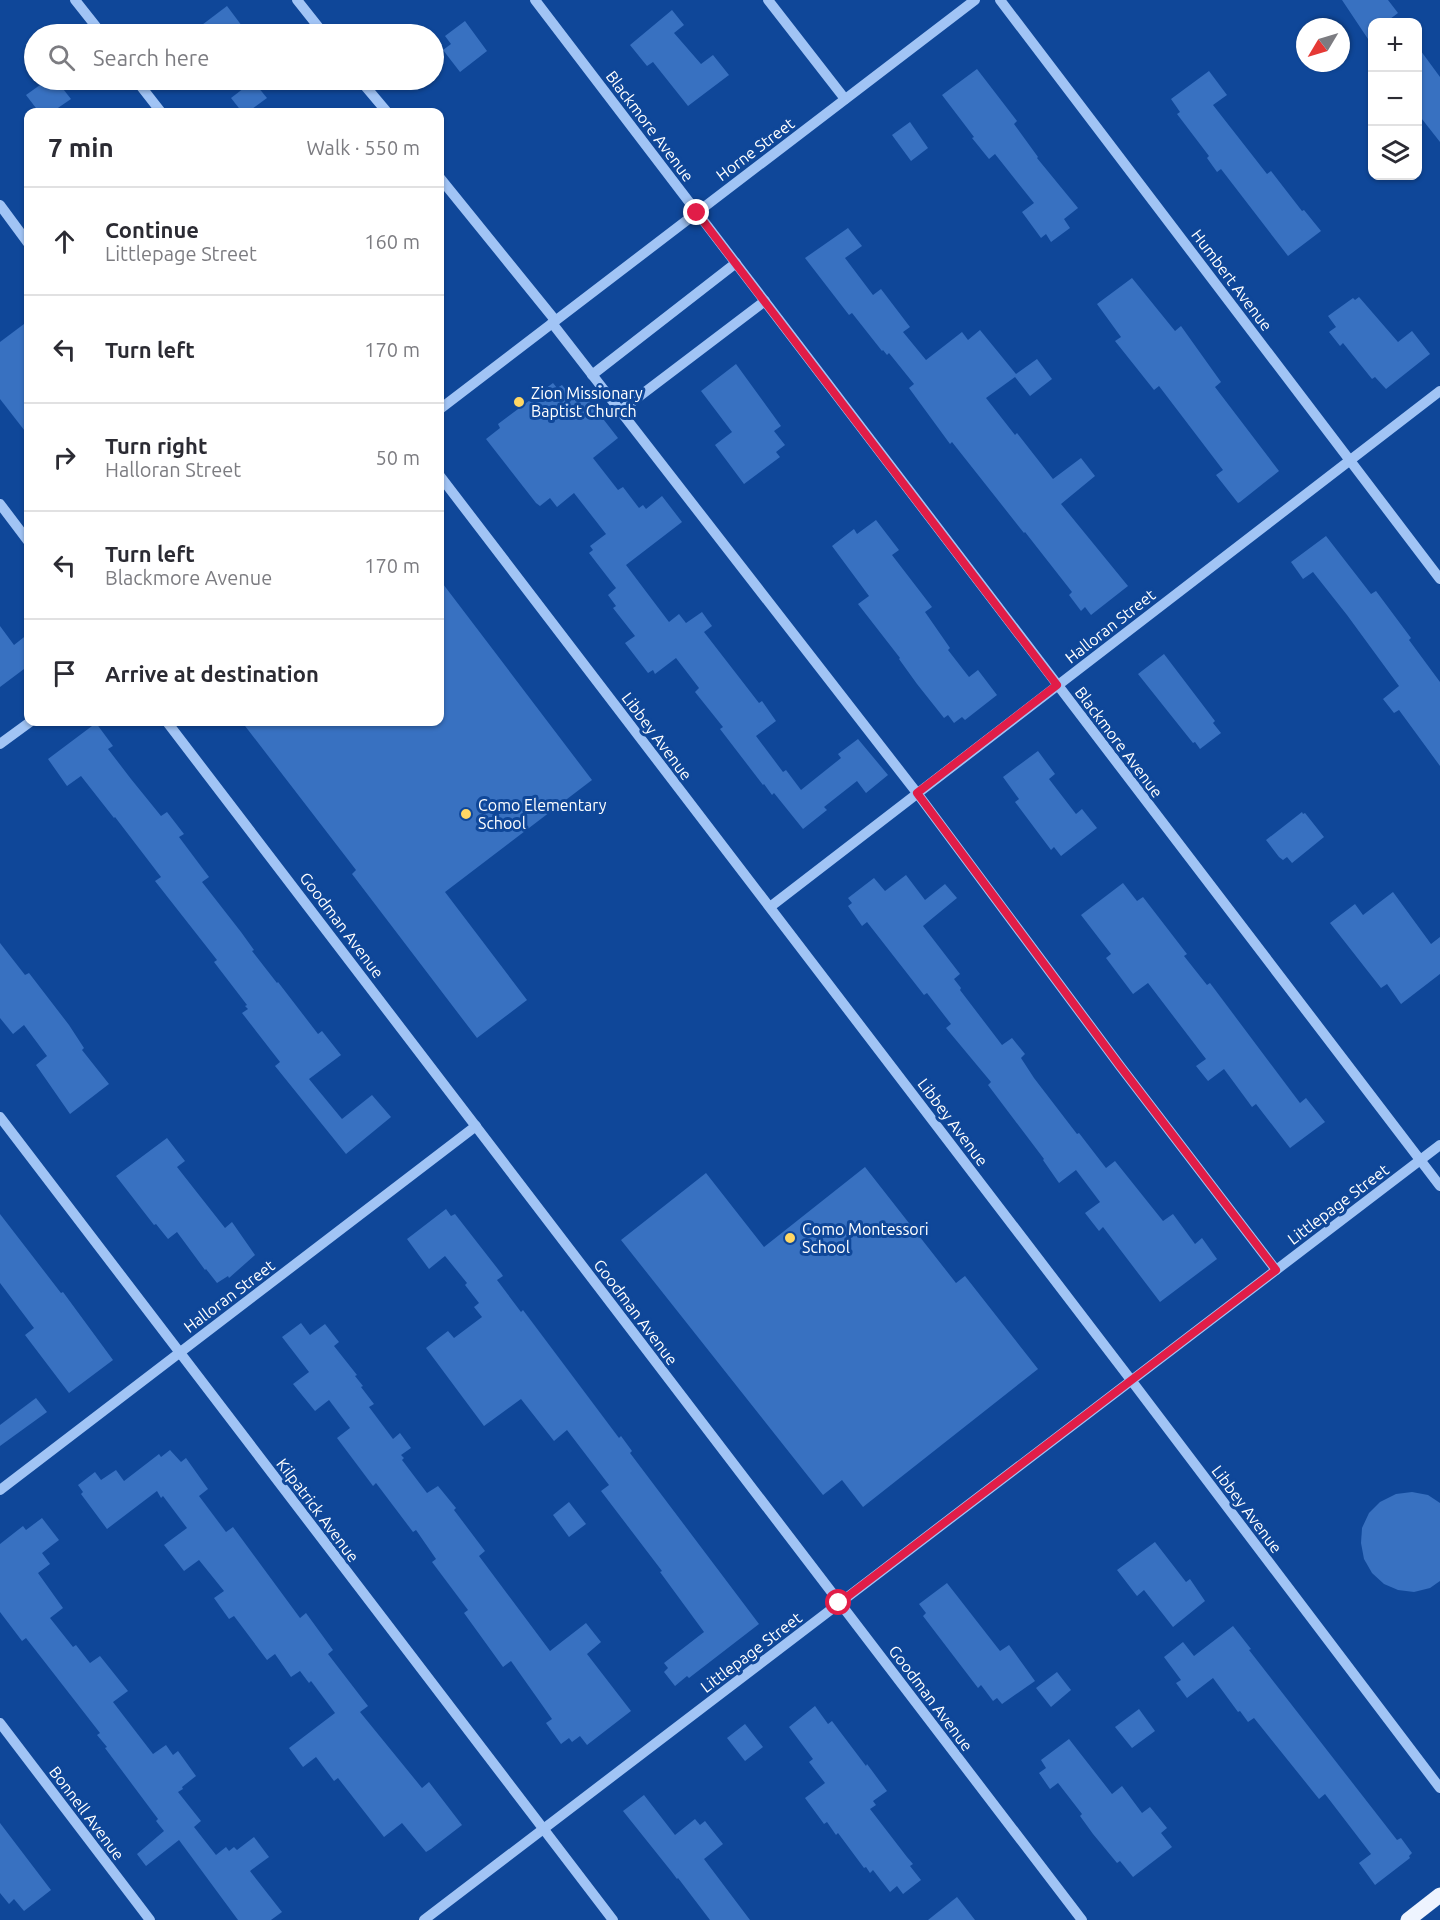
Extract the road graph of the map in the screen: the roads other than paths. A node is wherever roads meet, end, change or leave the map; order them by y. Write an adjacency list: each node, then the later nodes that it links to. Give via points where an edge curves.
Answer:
1 (75, 0): 7 (street)
2 (297, 0): 8 (street)
3 (535, 0): 16 (street, Blackmore Avenue)
4 (768, 0): 11 (street)
5 (975, 0): 11 (street, Horne Street)
6 (999, 0): 25 (street, Humbert Avenue)
7 (94, 24)
8 (316, 24)
9 (144, 90): 12 (street)
10 (368, 90): 13 (street)
11 (845, 99): 16 (street, Horne Street)
12 (158, 108)
13 (384, 108)
14 (444, 183): 20 (street)
15 (0, 205): 17 (street)
16 (697, 213): 18 (street, Blackmore Avenue); 20 (street, Horne Street)
17 (24, 238)
18 (736, 263): 19 (street, Blackmore Avenue); 21 (street)
19 (765, 302): 24 (street); 30 (street, Blackmore Avenue)
20 (553, 322): 21 (street); 23 (street, Horne Street)
21 (592, 375): 24 (street)
22 (1440, 390): 25 (street, Halloran Street)
23 (444, 406)
24 (620, 411): 34 (street)
25 (1350, 460): 29 (street, Humbert Avenue); 30 (street, Halloran Street)
26 (444, 481): 35 (street, Libbey Avenue)
27 (0, 504): 28 (street)
28 (24, 533)
29 (1440, 579)
30 (1057, 685): 34 (street, Halloran Street); 39 (street, Blackmore Avenue)
31 (25, 726): 33 (street)
32 (170, 726): 37 (street, Goodman Avenue)
33 (0, 744)
34 (917, 793): 35 (street, Halloran Street); 41 (street)
35 (770, 907): 43 (street, Libbey Avenue)
36 (0, 1117): 42 (street, Kilpatrick Avenue)
37 (476, 1126): 42 (street, Halloran Street); 45 (street, Goodman Avenue)
38 (1440, 1146): 39 (street, Littlepage Street)
39 (1420, 1161): 40 (street, Blackmore Avenue); 41 (street, Littlepage Street)
40 (1440, 1186)
41 (1276, 1270): 43 (street, Littlepage Street)
42 (180, 1353): 44 (street, Halloran Street); 48 (street, Kilpatrick Avenue)
43 (1131, 1380): 45 (street, Littlepage Street); 47 (street, Libbey Avenue)
44 (0, 1490)
45 (839, 1603): 48 (street, Littlepage Street); 53 (street, Goodman Avenue)
46 (0, 1723): 50 (street, Bonnell Avenue)
47 (1440, 1788)
48 (543, 1829): 51 (street, Littlepage Street); 52 (street, Kilpatrick Avenue)
49 (1440, 1895): 54 (main road)
50 (150, 1920)
51 (424, 1920)
52 (613, 1920)
53 (1082, 1920)
54 (1408, 1920)

